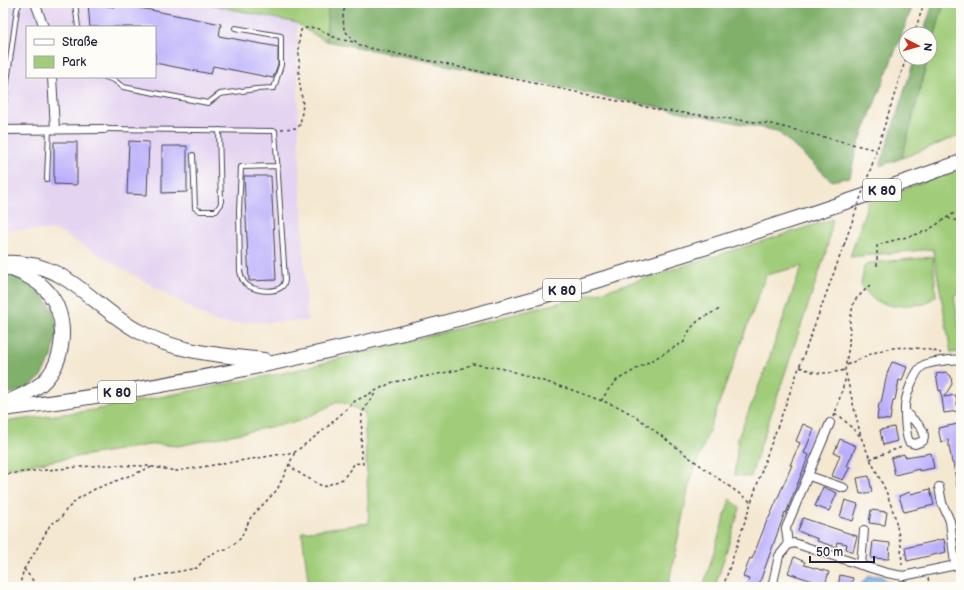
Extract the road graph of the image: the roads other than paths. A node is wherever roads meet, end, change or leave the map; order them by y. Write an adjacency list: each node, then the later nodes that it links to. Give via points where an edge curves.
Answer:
1 (20, 3): 9 (lane, via 17,9)
2 (35, 3): 4 (street)
3 (75, 3): 5 (lane)
4 (44, 26)
5 (78, 26)
6 (235, 28): 8 (lane, via 281,36 281,65 274,88 220,94 208,103 123,87)
7 (52, 78): 10 (street)
8 (108, 78)
9 (3, 111)
10 (52, 129): 11 (street); 12 (street); 17 (lane)
11 (104, 129): 13 (lane)
12 (3, 130)
13 (219, 130): 14 (lane, via 221,204 216,211 200,211 195,208); 16 (lane, via 275,131)
14 (193, 155)
15 (961, 162): 20 (highway, K 80, via 843,203 598,280 446,322)
16 (278, 166): 16 (lane, via 285,284 275,291 246,285 242,280 239,211 241,167)
17 (47, 179)
18 (3, 264): 20 (highway, via 23,263 53,271 70,280 138,331 163,342 205,354); 21 (highway, via 30,276 47,291 54,301 62,332 60,352 47,377 29,392)
19 (959, 359): 23 (street, via 924,365 918,369 907,394)
20 (276, 362): 22 (highway, K 80, via 142,388)
21 (3, 404)
22 (3, 409)
23 (905, 412): 23 (street, via 924,430 923,441 915,444 909,442)
24 (830, 423): 25 (street)
25 (809, 476): 27 (street); 29 (street, via 786,528)
26 (939, 486): 30 (street, via 942,503 950,521)
27 (844, 488)
28 (864, 530): 31 (street)
29 (788, 546): 31 (street, via 794,543); 32 (street, via 779,556)
30 (958, 564): 31 (street, via 903,576)
31 (860, 565)
32 (772, 587)

